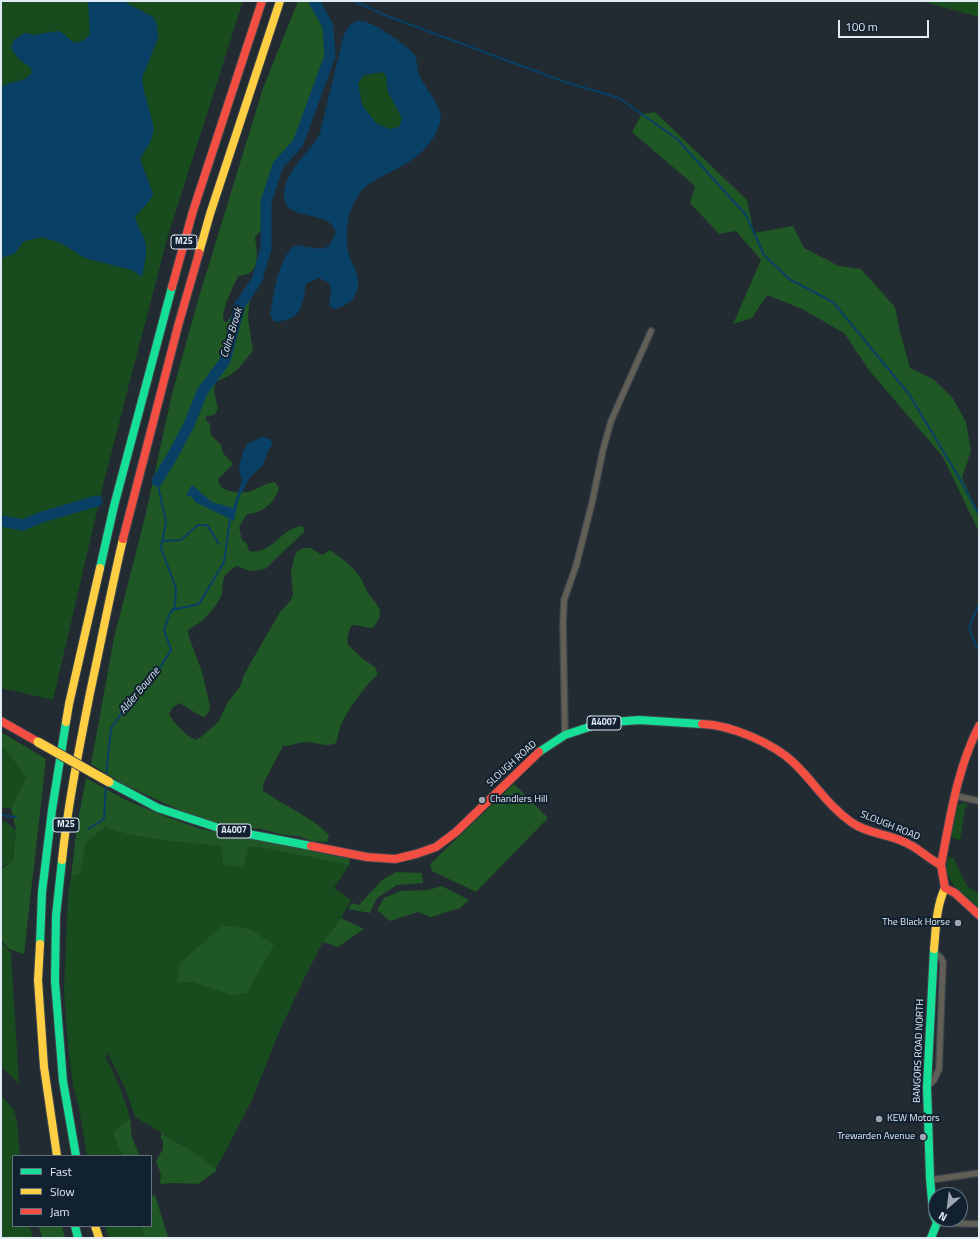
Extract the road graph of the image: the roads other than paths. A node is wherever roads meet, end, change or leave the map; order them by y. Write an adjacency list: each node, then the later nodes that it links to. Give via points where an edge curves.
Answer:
1 (262, 1): 12 (main road, M25, via 193,210 161,324 114,506 69,704 42,892 38,980 44,1067)
2 (280, 1): 13 (main road, M25, via 210,214 178,326 132,498 77,760 66,824 56,916 55,988 63,1081)
3 (651, 331): 6 (street, via 611,421 578,559 564,600)
4 (1, 721): 6 (main road, SLOUGH ROAD / A4007, bridge, via 158,808 222,829 367,857 395,859 436,847 456,832 539,752)
5 (979, 726): 7 (main road, via 965,759)
6 (565, 736): 9 (main road, SLOUGH ROAD / A4007, via 601,723 639,720 710,724 749,735 793,762 834,808 852,823 916,847)
7 (956, 796): 8 (street); 9 (main road)
8 (979, 801)
9 (941, 865): 10 (main road)
10 (945, 888): 11 (main road, via 952,890); 15 (main road, BANGORS ROAD NORTH, via 940,898 934,952 927,1087)
11 (979, 915)
12 (57, 1155)
13 (76, 1155)
14 (979, 1173): 15 (street)
15 (930, 1180): 16 (main road, BANGORS ROAD NORTH)
16 (931, 1187)
17 (968, 1224): 18 (street)
18 (979, 1224)
19 (75, 1227): 22 (main road)
20 (95, 1227): 23 (main road)
21 (935, 1227): 24 (main road)
22 (78, 1238)
23 (99, 1238)
24 (931, 1238)

